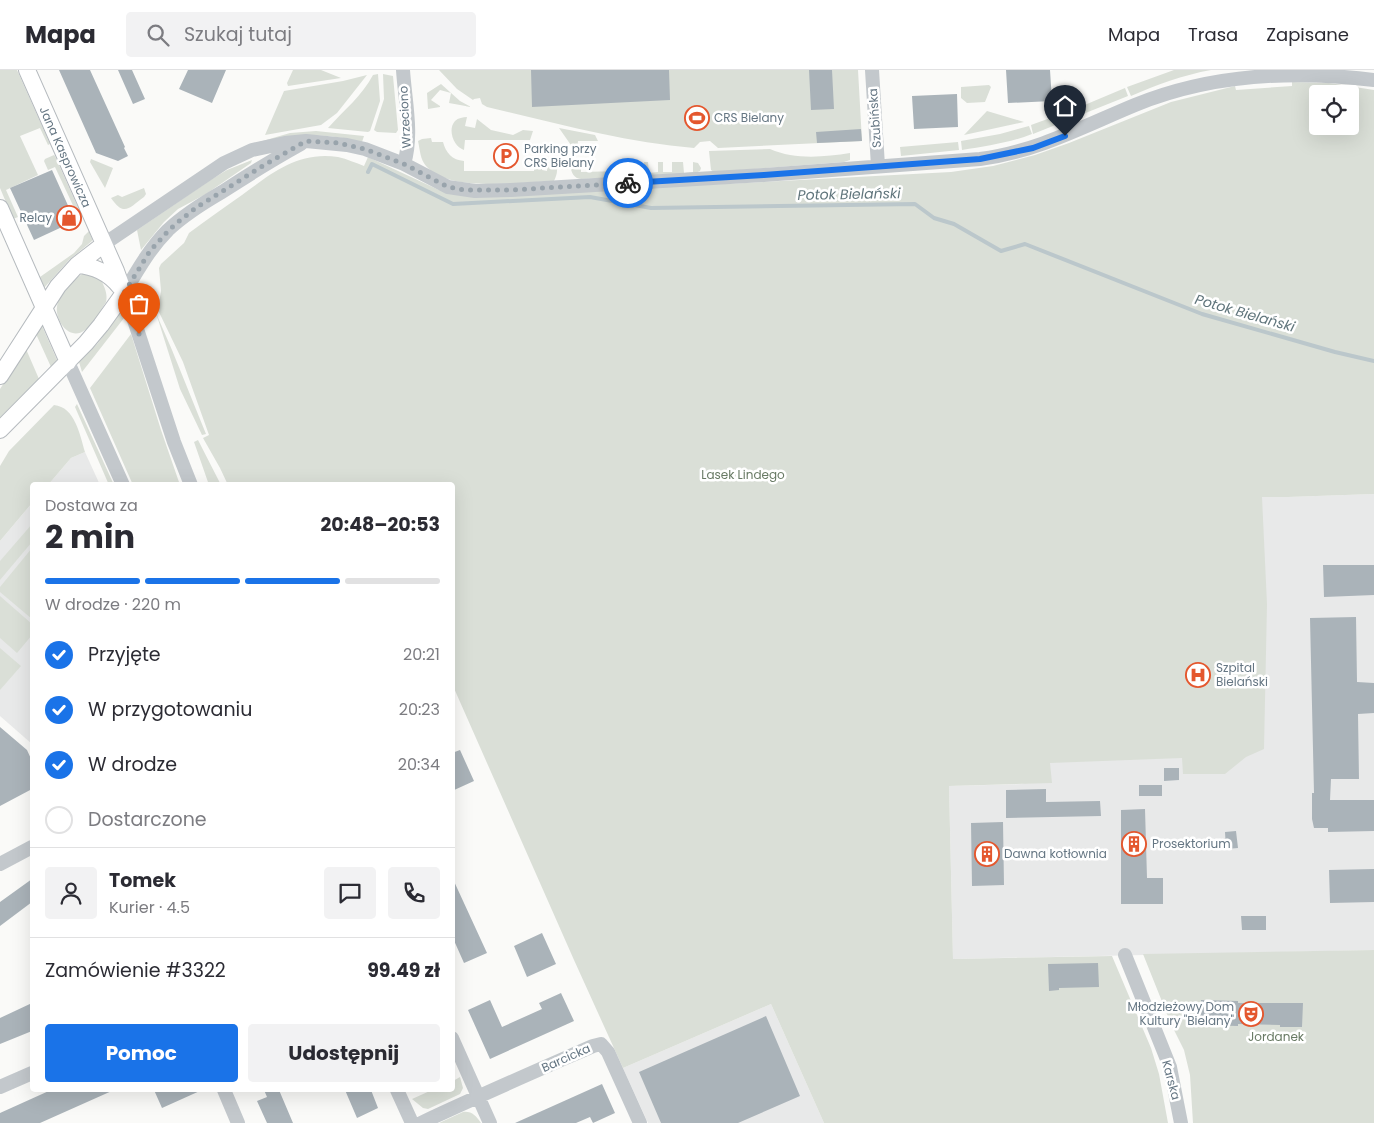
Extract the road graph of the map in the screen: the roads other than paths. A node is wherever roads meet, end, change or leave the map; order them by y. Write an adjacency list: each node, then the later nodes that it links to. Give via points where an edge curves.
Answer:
1 (27, 70): 10 (main road, Jana Kasprowicza)
2 (402, 70): 7 (street, Wrzeciono, via 408,136)
3 (872, 70): 8 (street, Szubińska)
4 (1261, 72): 5 (street, via 1313,72); 8 (street, via 1193,86 1136,105 1044,144 1005,155)
5 (1374, 80)
6 (306, 141): 7 (street, via 365,149); 10 (street, via 268,146 230,160); 12 (street, via 197,207 178,222 150,251)
7 (404, 164): 8 (street, via 448,187 475,191)
8 (878, 166)
9 (0, 208): 13 (main road)
10 (104, 244): 11 (main road); 12 (main road, Jana Kasprowicza)
11 (77, 265): 12 (main road, via 92,267 106,274); 13 (main road)
12 (124, 293): 14 (main road); 18 (street)
13 (43, 308): 14 (main road); 15 (main road)
14 (68, 362): 16 (main road); 17 (street)
15 (0, 376)
16 (0, 430)
17 (122, 482)
18 (189, 482)
19 (30, 848): 20 (street)
20 (0, 864)
21 (1125, 955): 33 (street, Karska, via 1170,1067)
22 (455, 1045): 27 (street)
23 (30, 1074): 24 (street)
24 (0, 1087)
25 (225, 1092): 28 (street)
26 (398, 1092): 29 (street)
27 (478, 1096): 30 (street); 31 (street); 32 (street, Barcicka, via 601,1044 608,1052)
28 (238, 1123)
29 (412, 1123)
30 (421, 1123)
31 (490, 1123)
32 (640, 1123)
33 (1181, 1123)

